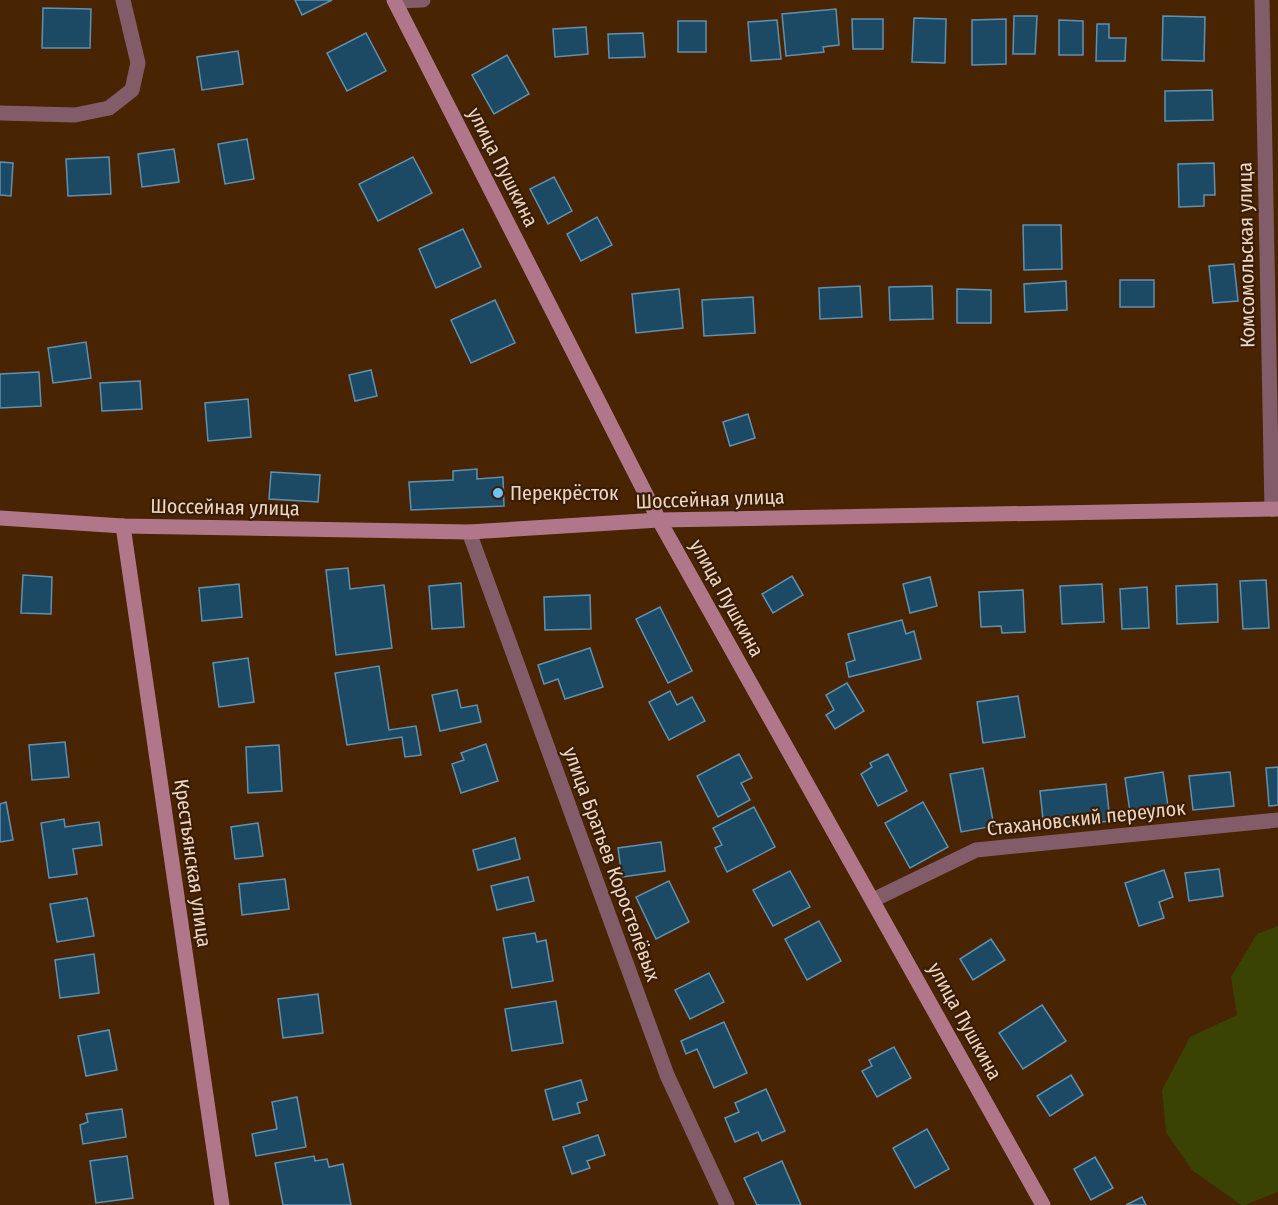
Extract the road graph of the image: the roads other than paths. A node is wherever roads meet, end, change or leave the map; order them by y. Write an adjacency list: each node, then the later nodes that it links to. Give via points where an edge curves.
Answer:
1 (123, 0): 5 (street, via 138,63 132,90 109,108 75,115)
2 (423, 0): 4 (street)
3 (1262, 0): 6 (street, Комсомольская улица)
4 (394, 1): 8 (main road, улица Пушкина)
5 (0, 113)
6 (1275, 509): 8 (main road, Шоссейная улица)
7 (0, 518): 9 (main road, Шоссейная улица)
8 (659, 520): 10 (main road, Шоссейная улица); 12 (main road, улица Пушкина)
9 (123, 526): 10 (main road, Шоссейная улица); 13 (main road, Крестьянская улица)
10 (469, 532): 14 (street, улица Братьев Коростелёвых, via 667,1076)
11 (1278, 820): 12 (street, Стахановский переулок, via 976,850)
12 (873, 900): 15 (main road, улица Пушкина)
13 (222, 1205)
14 (727, 1205)
15 (1042, 1205)

